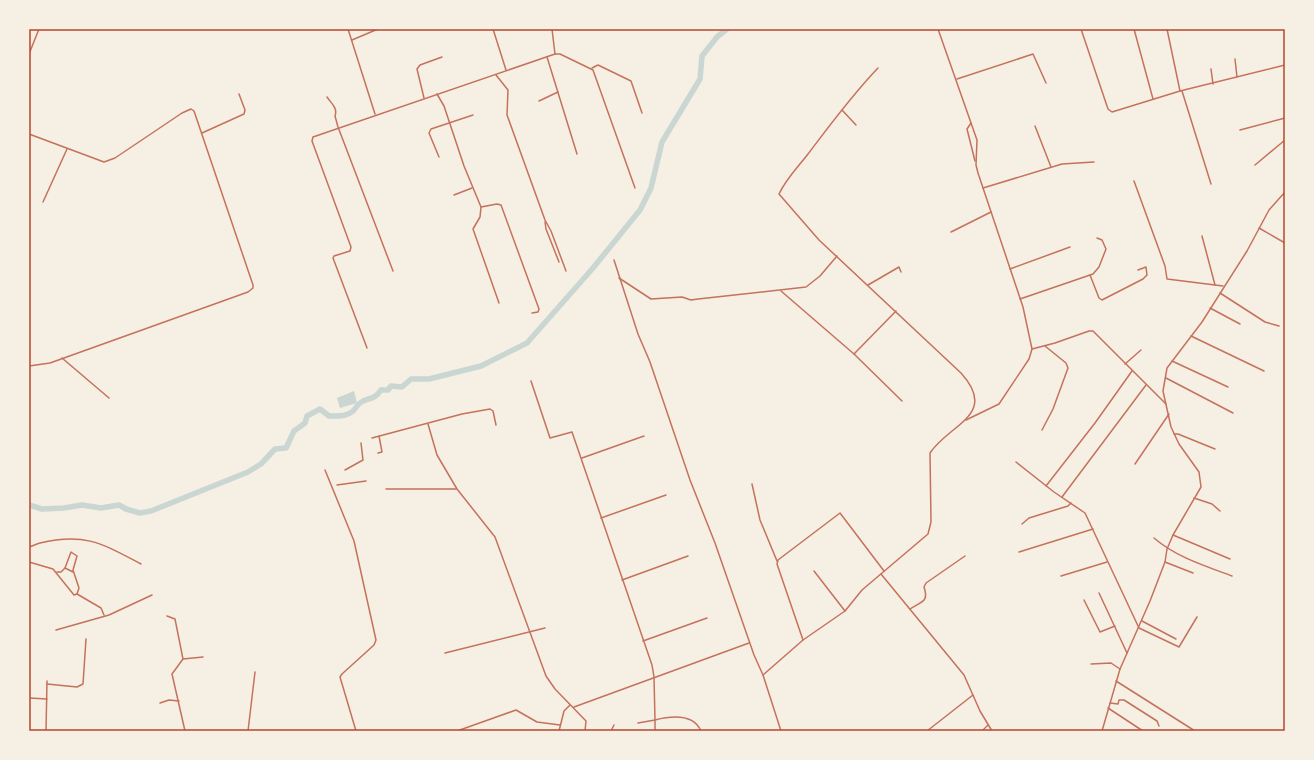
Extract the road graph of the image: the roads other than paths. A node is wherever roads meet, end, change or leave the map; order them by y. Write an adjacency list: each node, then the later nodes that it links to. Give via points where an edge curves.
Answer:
1 (39, 29): 11 (street)
2 (348, 29): 10 (street)
3 (378, 29): 10 (street)
4 (493, 29): 20 (street)
5 (552, 29): 12 (street)
6 (938, 29): 23 (street)
7 (1081, 29): 32 (street, via 1110,111)
8 (1134, 29): 32 (street)
9 (1167, 29): 26 (street)
10 (352, 40): 36 (street)
11 (29, 54)
12 (555, 54): 14 (street); 17 (street)
13 (442, 57): 31 (street, via 420,65 417,69)
14 (547, 57): 20 (street); 27 (street)
15 (1235, 59): 22 (street)
16 (1285, 65): 22 (street)
17 (592, 68): 35 (street, via 600,66 631,81); 58 (street)
18 (878, 68): 34 (street)
19 (1211, 69): 25 (street)
20 (506, 70): 21 (street)
21 (496, 74): 29 (street); 65 (street, via 508,90 507,115)
22 (1237, 77): 25 (street)
23 (956, 79): 24 (street, via 1033,54); 40 (street)
24 (1046, 82)
25 (1213, 84): 26 (street)
26 (1181, 91): 32 (street); 56 (street)
27 (558, 92): 33 (street); 49 (street)
28 (239, 94): 45 (street, via 244,114)
29 (438, 94): 31 (street); 39 (street)
30 (327, 97): 43 (street, via 334,106)
31 (424, 98): 36 (street)
32 (1153, 99)
33 (539, 101)
34 (842, 110): 41 (street); 72 (street, via 779,194 819,240)
35 (642, 113)
36 (375, 114): 43 (street)
37 (473, 115): 39 (street)
38 (1285, 118): 44 (street)
39 (449, 121): 50 (street, via 431,128 429,132); 57 (street)
40 (971, 123): 52 (street, via 977,144); 52 (street, via 967,129)
41 (856, 125)
42 (1035, 126): 54 (street)
43 (338, 127): 77 (street); 96 (street, via 312,138 352,247 350,251 333,258)
44 (1240, 130)
45 (202, 133): 48 (street, via 192,109 109,161 100,161); 100 (street, via 253,283 252,288 248,292)
46 (29, 134): 48 (street)
47 (1285, 140): 53 (street)
48 (67, 149): 62 (street)
49 (577, 154)
50 (439, 157)
51 (1094, 162): 54 (street, via 1068,163)
52 (976, 165): 59 (street)
53 (1255, 165)
54 (1051, 167): 59 (street)
55 (1134, 181): 82 (street, via 1165,266 1167,279)
56 (1212, 184)
57 (472, 188): 61 (street); 63 (street)
58 (635, 188)
59 (983, 188): 64 (street)
60 (1285, 192): 66 (street, via 1269,210)
61 (454, 195)
62 (43, 202)
63 (481, 207): 88 (street, via 480,216 473,229); 91 (street, via 501,205 539,310)
64 (992, 212): 67 (street); 75 (street)
65 (545, 220): 74 (street); 78 (street)
66 (1259, 228): 70 (street); 84 (street, via 1248,251)
67 (951, 232)
68 (1202, 236): 82 (street)
69 (1096, 238): 80 (street, via 1102,240 1106,249 1099,267)
70 (1285, 243)
71 (1070, 247): 75 (street)
72 (837, 256): 83 (street); 85 (street, via 812,284)
73 (614, 260): 81 (street)
74 (559, 262)
75 (1010, 269): 87 (street)
76 (1138, 270): 80 (street, via 1146,267 1147,275 1102,300)
77 (393, 271)
78 (566, 272)
79 (901, 272): 83 (street, via 899,267)
80 (1090, 275): 87 (street)
81 (619, 278): 85 (street, via 651,298 682,297 691,300); 191 (street)
82 (1215, 284): 84 (street)
83 (868, 285): 90 (street)
84 (1223, 286): 86 (street)
85 (781, 290): 99 (street)
86 (1220, 293): 89 (street); 93 (street, via 1266,322)
87 (1020, 299): 97 (street)
88 (498, 303)
89 (1210, 308): 92 (street); 94 (street)
90 (896, 311): 99 (street); 115 (street, via 969,383 975,401)
91 (532, 313)
92 (1240, 324)
93 (1279, 326)
94 (1191, 336): 101 (street); 105 (street)
95 (1045, 346): 97 (street); 102 (street, via 1092,331); 118 (street, via 1066,363 1068,368)
96 (367, 348)
97 (1032, 349): 115 (street, via 1029,359 1000,404)
98 (1141, 350): 102 (street)
99 (854, 354): 111 (street)
100 (62, 358): 103 (street); 110 (street)
101 (1172, 361): 106 (street); 109 (street)
102 (1125, 364): 104 (street)
103 (29, 366)
104 (1132, 371): 108 (street); 134 (street, via 1095,424)
105 (1264, 371)
106 (1166, 378): 112 (street, via 1163,391); 113 (street)
107 (531, 381): 126 (street, via 550,438 572,432)
108 (1146, 384): 112 (street); 138 (street)
109 (1228, 387)
110 (109, 398)
111 (902, 401)
112 (1166, 404): 114 (street)
113 (1233, 413)
114 (1169, 414): 119 (street); 128 (street)
115 (966, 420): 165 (street, via 930,453 931,522 928,534)
116 (428, 424): 117 (street, via 490,409 493,411); 120 (street); 136 (street, via 437,455)
117 (496, 425)
118 (1042, 430)
119 (1174, 434): 124 (street); 139 (street, via 1200,474 1200,491)
120 (379, 436): 122 (street); 125 (street, via 383,449 382,452)
121 (644, 436): 126 (street)
122 (372, 438)
123 (361, 443): 130 (street, via 363,460)
124 (1215, 449)
125 (378, 452)
126 (581, 458): 142 (street)
127 (1016, 462): 134 (street)
128 (1135, 464)
129 (325, 470): 222 (street, via 354,541 376,640 374,645 340,677)
130 (345, 470)
131 (366, 481): 133 (street)
132 (752, 484): 155 (street, via 760,520)
133 (337, 485)
134 (1046, 486): 138 (street)
135 (386, 489): 136 (street)
136 (457, 489): 186 (street, via 495,537)
137 (666, 495): 142 (street)
138 (1062, 497): 140 (street)
139 (1194, 498): 141 (street, via 1212,504); 145 (street)
140 (1071, 503): 143 (street, via 1029,518); 144 (street, via 1085,513)
141 (1220, 511)
142 (601, 518): 170 (street)
143 (1022, 524)
144 (1093, 529): 150 (street); 157 (street)
145 (1173, 535): 148 (street); 153 (street)
146 (1154, 538): 148 (street)
147 (30, 547): 149 (street); 160 (street, via 40,543 83,538 107,546)
148 (1167, 549): 158 (street); 169 (street)
149 (29, 550)
150 (1019, 552)
151 (688, 556): 170 (street)
152 (965, 556): 175 (street, via 926,583 926,598)
153 (1230, 559)
154 (67, 560): 159 (street); 159 (street, via 71,552 76,554); 161 (street)
155 (777, 561): 165 (street, via 840,513); 189 (street)
156 (29, 562): 163 (street)
157 (1107, 562): 168 (street); 184 (street)
158 (1165, 562): 166 (street); 181 (street)
159 (74, 563): 164 (street)
160 (141, 564)
161 (65, 568): 163 (street); 164 (street)
162 (814, 571): 176 (street)
163 (57, 572): 172 (street, via 70,592)
164 (73, 572): 172 (street, via 79,588)
165 (884, 572): 167 (street)
166 (1193, 573)
167 (881, 574): 175 (street); 176 (street, via 862,590)
168 (1061, 576)
169 (1232, 576)
170 (622, 580): 190 (street)
171 (1099, 593): 182 (street)
172 (77, 594): 177 (street, via 101,608)
173 (152, 595): 177 (street)
174 (1084, 600): 182 (street, via 1100,632)
175 (910, 609): 204 (street, via 964,675)
176 (845, 611): 189 (street)
177 (104, 616): 185 (street)
178 (167, 616): 194 (street, via 175,619)
179 (1197, 617): 184 (street, via 1179,648)
180 (707, 618): 190 (street)
181 (1142, 621): 184 (street); 188 (street)
182 (1114, 626): 192 (street)
183 (545, 628): 186 (street)
184 (1139, 628): 192 (street)
185 (56, 630)
186 (530, 632): 193 (street); 210 (street, via 546,676)
187 (86, 639): 203 (street, via 83,684 77,687)
188 (1176, 639)
189 (803, 640): 199 (street)
190 (644, 641): 200 (street)
191 (750, 642): 199 (street); 200 (street)
192 (1127, 653): 197 (street)
193 (444, 654)
194 (183, 658): 195 (street); 207 (street, via 172,674)
195 (203, 658)
196 (1091, 664): 197 (street, via 1111,663)
197 (1120, 669): 202 (street)
198 (255, 672): 221 (street)
199 (763, 675): 229 (street)
200 (654, 677): 211 (street); 213 (street)
201 (47, 681): 203 (street)
202 (1116, 681): 209 (street); 235 (street)
203 (47, 684): 206 (street)
204 (974, 695): 217 (street); 230 (street)
205 (29, 698): 206 (street)
206 (47, 699): 219 (street)
207 (179, 701): 208 (street, via 169,700); 220 (street)
208 (160, 703)
209 (1110, 703): 212 (street); 218 (street, via 1118,704 1120,700 1124,700 1153,718)
210 (570, 705): 211 (street); 215 (street, via 564,710)
211 (574, 707): 225 (street, via 586,721)
212 (1108, 708): 233 (street); 234 (street)
213 (655, 720): 214 (street); 227 (street); 228 (street, via 667,717 690,719)
214 (638, 723)
215 (560, 725): 223 (street, via 537,722 516,710); 224 (street)
216 (614, 725): 226 (street)
217 (988, 725): 231 (street); 232 (street)
218 (1159, 726)
219 (46, 731)
220 (185, 731)
221 (248, 731)
222 (356, 731)
223 (457, 731)
224 (559, 731)
225 (585, 731)
226 (611, 731)
227 (654, 731)
228 (701, 731)
229 (780, 731)
230 (927, 731)
231 (982, 731)
232 (992, 731)
233 (1102, 731)
234 (1143, 731)
235 (1195, 731)

